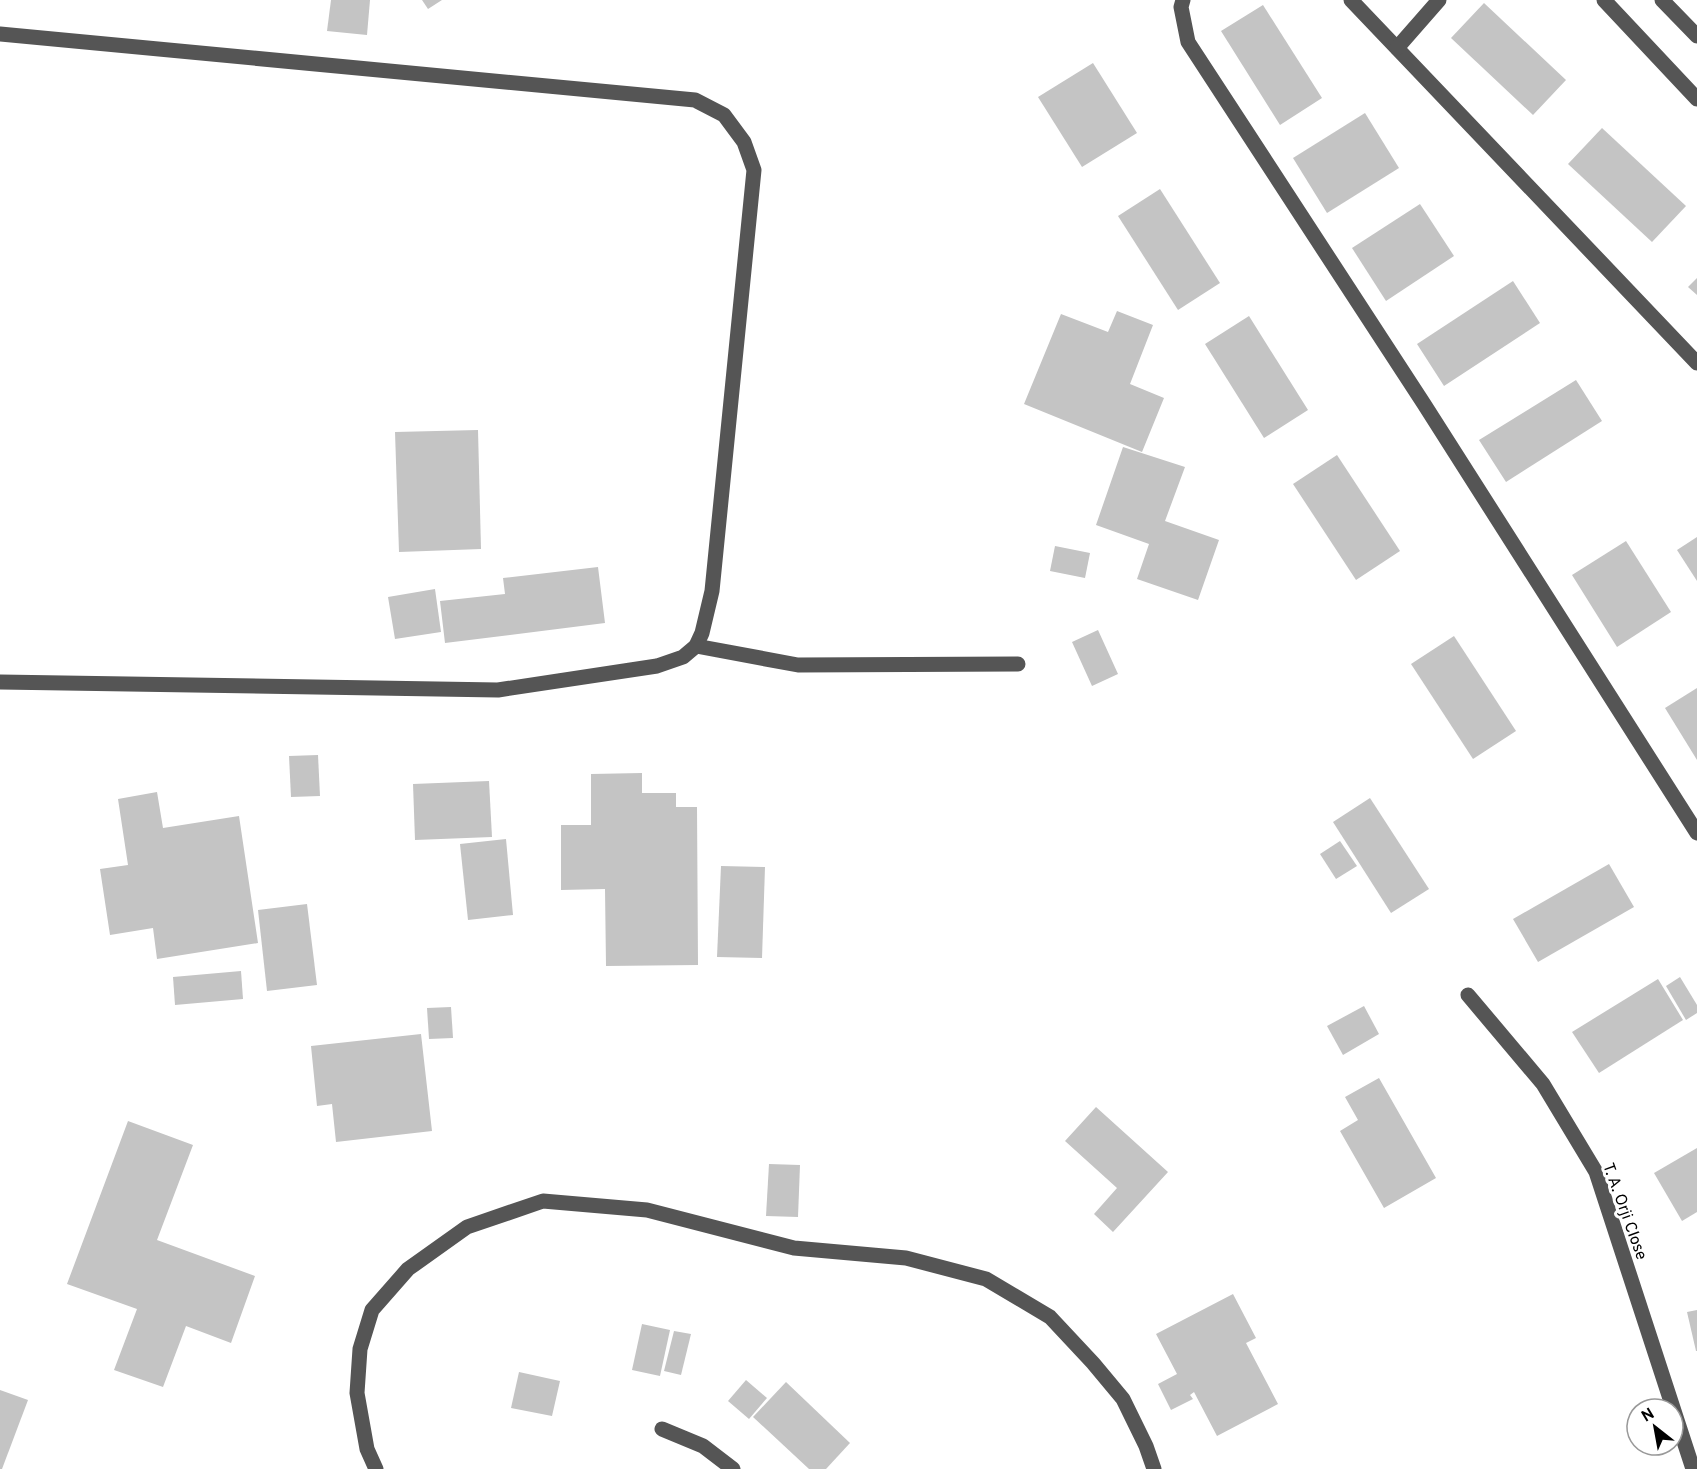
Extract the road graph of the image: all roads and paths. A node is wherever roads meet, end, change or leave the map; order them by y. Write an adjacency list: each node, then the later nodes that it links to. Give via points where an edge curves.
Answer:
1 (1184, 0): 14 (street, via 1181,7 1188,42)
2 (1351, 0): 8 (street)
3 (1439, 0): 8 (street)
4 (1604, 0): 9 (street)
5 (1662, 0): 7 (street)
6 (0, 34): 11 (street, via 695,100 724,115 744,142 754,170 712,591)
7 (1697, 36)
8 (1397, 48): 10 (street)
9 (1697, 99)
10 (1697, 363)
11 (696, 646): 12 (street, via 798,665); 13 (street, via 683,657 657,666 498,690)
12 (1018, 664)
13 (0, 682)
14 (1697, 833)
15 (1468, 995): 20 (street, T. A. Orji Close, via 1543,1084 1596,1172)
16 (662, 1429): 18 (street, via 703,1446)
17 (376, 1469): 19 (street, via 367,1449 357,1393 360,1349 372,1310 408,1269 468,1227 543,1201 646,1210 794,1248 906,1258 986,1279 1050,1317 1124,1399)
18 (733, 1469)
19 (1154, 1469)
20 (1694, 1469)

